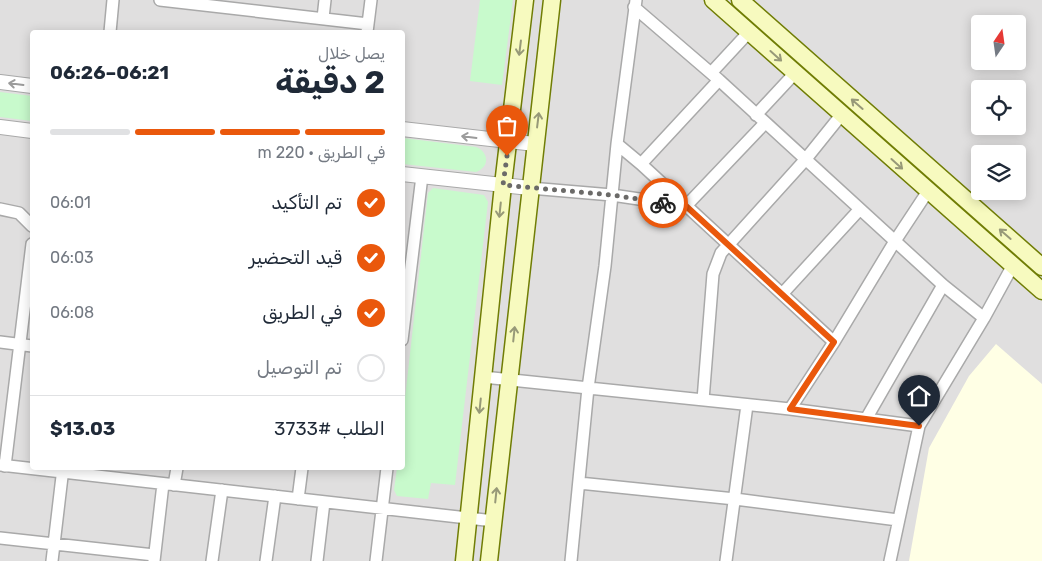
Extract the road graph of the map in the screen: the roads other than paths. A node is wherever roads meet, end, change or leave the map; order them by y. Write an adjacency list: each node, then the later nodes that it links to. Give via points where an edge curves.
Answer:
1 (113, 0): 12 (street)
2 (168, 0): 10 (street)
3 (325, 0): 10 (street)
4 (371, 0): 11 (street)
5 (525, 0): 23 (main road, one-way to 23)
6 (552, 0): 24 (main road, one-way to 6)
7 (713, 0): 13 (main road)
8 (740, 0): 41 (main road, one-way to 8)
9 (635, 4): 15 (street); 25 (street)
10 (323, 18): 11 (street)
11 (368, 28)
12 (110, 30)
13 (749, 32): 14 (main road, one-way to 14); 15 (street)
14 (795, 74): 18 (main road); 19 (street)
15 (715, 77): 19 (street); 27 (street)
16 (0, 82): 17 (street, one-way to 16)
17 (30, 86)
18 (842, 114): 26 (street); 32 (main road, one-way to 32)
19 (760, 119): 26 (street); 34 (street)
20 (0, 127): 22 (street)
21 (405, 129): 23 (street, one-way to 21)
22 (30, 131)
23 (509, 141): 24 (street); 30 (main road)
24 (535, 144): 31 (main road)
25 (617, 144): 27 (street); 33 (street)
26 (805, 160): 36 (street); 39 (street)
27 (641, 164): 34 (street)
28 (405, 174): 29 (street)
29 (422, 176): 30 (street); 46 (street)
30 (503, 185): 31 (street); 52 (main road, one-way to 52)
31 (530, 188): 33 (street); 53 (main road, one-way to 31)
32 (928, 191): 38 (street); 42 (main road)
33 (612, 195): 34 (street); 54 (street)
34 (686, 206): 39 (street)
35 (0, 209): 37 (street, via 19,213)
36 (860, 209): 38 (street); 45 (street)
37 (30, 224)
38 (895, 241): 43 (street); 49 (street)
39 (729, 244): 45 (street); 55 (street, via 717,261 714,274)
40 (30, 261): 50 (street)
41 (1041, 264)
42 (1012, 266): 44 (main road); 47 (street)
43 (943, 285): 47 (street); 58 (street)
44 (1042, 291)
45 (783, 293): 49 (street)
46 (405, 315)
47 (984, 318): 59 (street)
48 (0, 342): 50 (street)
49 (834, 342): 57 (street)
50 (20, 344): 51 (street); 60 (street)
51 (30, 346)
52 (483, 377): 53 (street); 75 (main road, one-way to 75)
53 (508, 380): 54 (street); 77 (main road, one-way to 53)
54 (588, 388): 55 (street); 67 (street)
55 (703, 400): 56 (street)
56 (747, 405): 57 (street); 72 (street)
57 (790, 409): 58 (street)
58 (866, 419): 59 (street)
59 (919, 426): 76 (street)
60 (2, 466): 61 (street)
61 (30, 468)
62 (63, 470): 66 (street); 79 (street)
63 (176, 470): 68 (street)
64 (302, 470): 71 (street)
65 (387, 470): 74 (street)
66 (120, 473): 68 (street)
67 (580, 483): 72 (street); 88 (street)
68 (168, 484): 69 (street); 80 (street)
69 (222, 490): 70 (street); 82 (street)
70 (275, 496): 71 (street); 83 (street)
71 (298, 499): 73 (street)
72 (735, 499): 76 (street); 89 (street)
73 (324, 502): 74 (street); 84 (street)
74 (382, 508): 75 (street); 85 (street)
75 (468, 518): 77 (street); 86 (main road)
76 (898, 520): 90 (street)
77 (494, 521): 87 (main road)
78 (0, 538): 79 (street)
79 (54, 544): 80 (street); 81 (street)
80 (154, 558)
81 (52, 561)
82 (212, 561)
83 (266, 561)
84 (317, 561)
85 (376, 561)
86 (464, 561)
87 (489, 561)
88 (574, 561)
89 (726, 561)
90 (890, 561)

